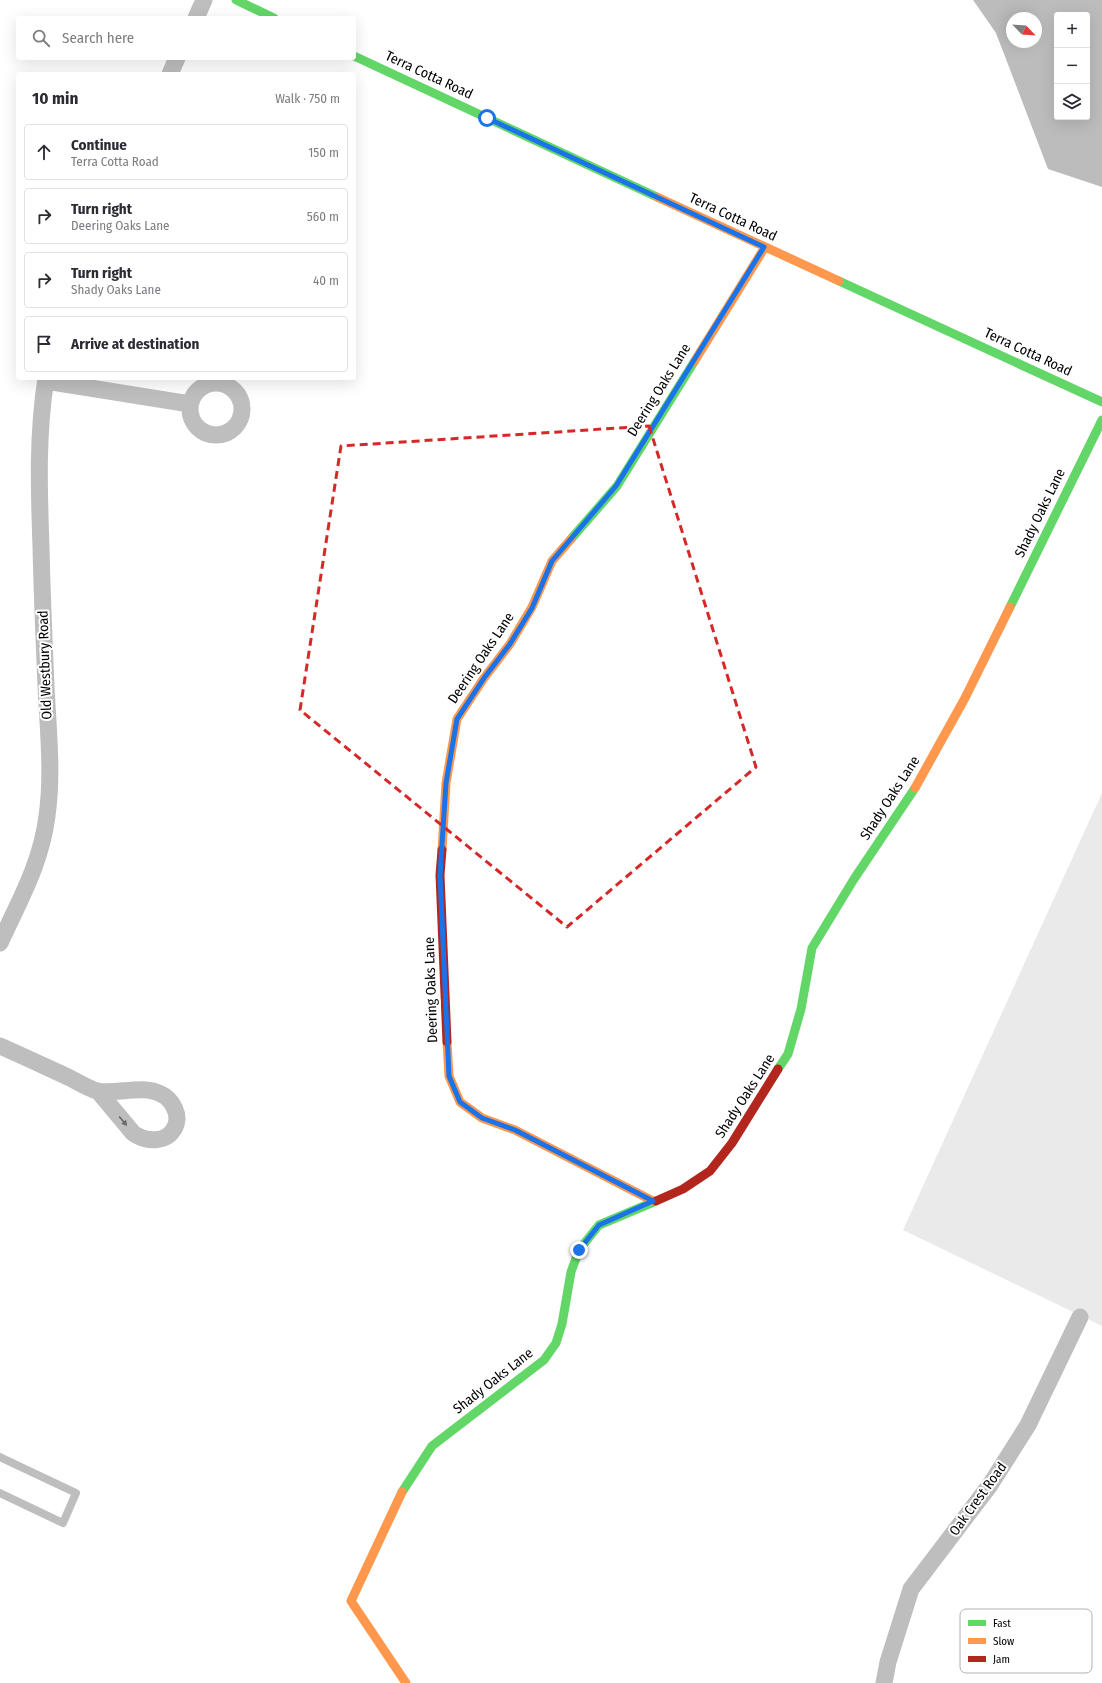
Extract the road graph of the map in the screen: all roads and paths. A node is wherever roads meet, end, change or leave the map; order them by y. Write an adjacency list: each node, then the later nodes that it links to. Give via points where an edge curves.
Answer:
1 (204, 0): 3 (street)
2 (236, 0): 4 (street)
3 (197, 16)
4 (270, 16)
5 (356, 57): 8 (street, Terra Cotta Road)
6 (176, 60): 7 (street)
7 (171, 72)
8 (764, 247): 10 (street, Terra Cotta Road); 16 (street, Deering Oaks Lane, via 616,486 552,561 532,608 457,719 446,783 440,875 449,1076 460,1102 482,1118 515,1130)
9 (46, 380): 11 (street); 13 (street, Old Westbury Road, via 38,474 49,756 47,816 40,852 31,879)
10 (1102, 402)
11 (190, 404)
12 (1102, 420): 16 (street, Shady Oaks Lane, via 965,698 924,772 812,948 801,1009 788,1054 732,1143 710,1171 683,1189)
13 (0, 943)
14 (0, 1046): 15 (street)
15 (98, 1091)
16 (653, 1201): 20 (street, Shady Oaks Lane, via 599,1225 579,1250 571,1272 556,1343 544,1360 432,1446 404,1486 350,1602)
17 (1080, 1317): 21 (street, Oak Crest Road, via 1028,1426 990,1485 911,1589)
18 (0, 1457): 19 (lane, via 76,1493 63,1523)
19 (0, 1494)
20 (406, 1683)
21 (884, 1683)

